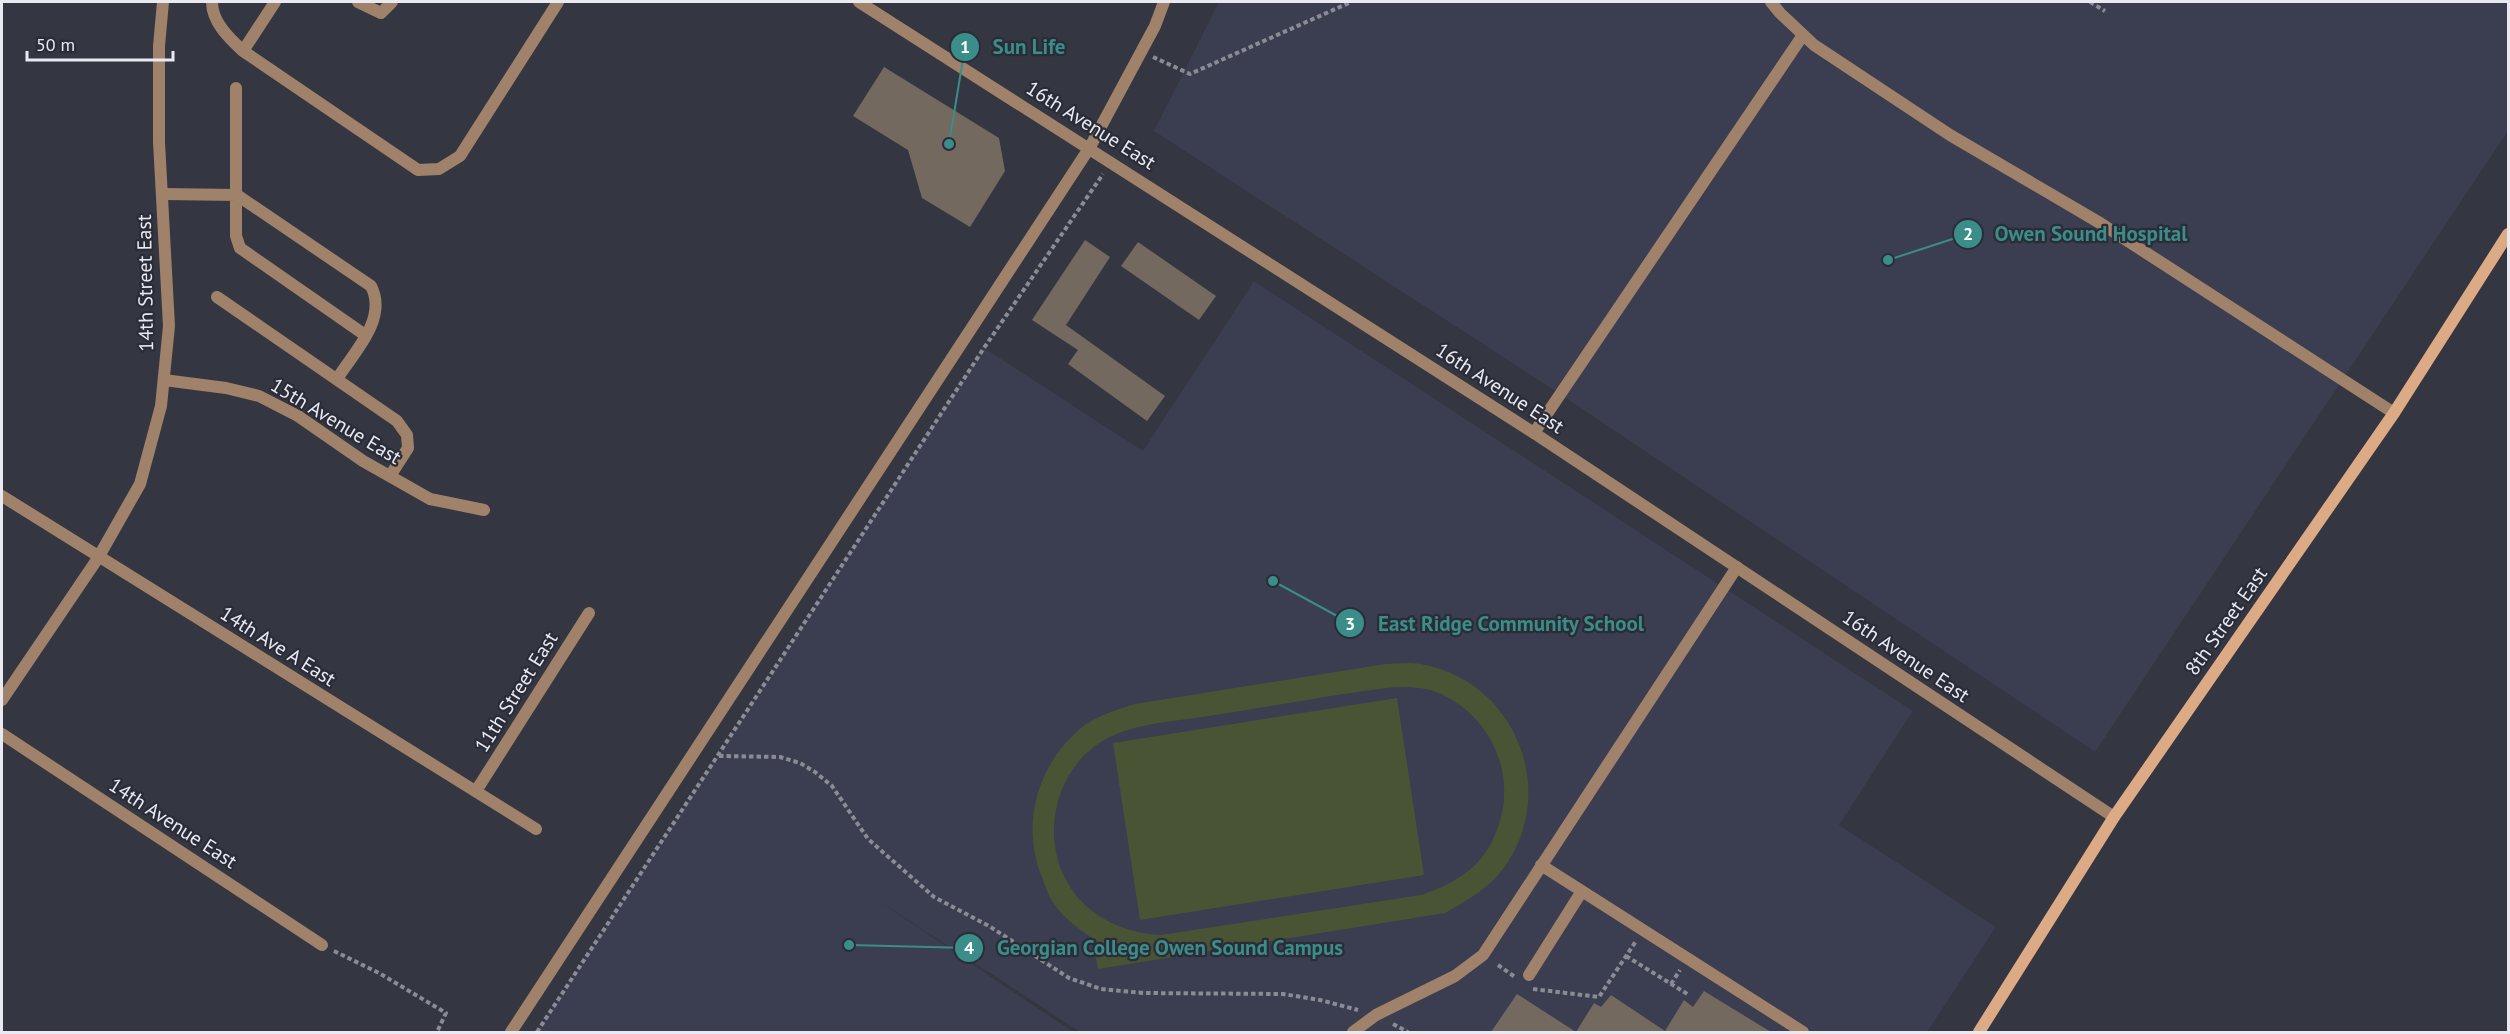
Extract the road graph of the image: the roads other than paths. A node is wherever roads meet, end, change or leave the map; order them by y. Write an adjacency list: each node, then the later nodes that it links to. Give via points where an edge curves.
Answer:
1 (163, 2): 14 (street, 14th Street East, via 159,142)
2 (212, 2): 11 (street, via 212,12 228,38)
3 (275, 2): 11 (street)
4 (358, 2): 5 (street, via 381,13)
5 (392, 2)
6 (558, 2): 11 (street, via 460,156 439,169 418,170)
7 (859, 2): 13 (street, 16th Avenue East)
8 (1164, 2): 13 (street)
9 (1771, 2): 10 (street)
10 (1803, 35): 21 (street, via 1950,135 2100,223); 22 (street)
11 (243, 51)
12 (236, 88): 15 (street)
13 (1090, 147): 22 (street, 16th Avenue East); 38 (street)
14 (163, 194): 15 (street); 20 (street, 14th Street East, via 169,326)
15 (237, 195): 18 (street, via 236,236 240,248); 18 (street, via 371,286 377,308)
16 (2508, 234): 21 (main road, 8th Street East)
17 (217, 297): 19 (street)
18 (365, 335): 19 (street)
19 (337, 379): 23 (street, via 397,421 407,435 408,448)
20 (164, 380): 23 (street, 15th Avenue East, via 259,396 298,416); 26 (street, 14th Street East, via 140,484)
21 (2394, 413): 32 (main road, 8th Street East)
22 (1534, 433): 27 (street, 16th Avenue East)
23 (390, 476): 25 (street, 15th Avenue East, via 430,499)
24 (2, 496): 26 (street, 14th Ave A East)
25 (484, 510)
26 (98, 558): 29 (street, 14th Street East); 31 (street, 14th Ave A East)
27 (1737, 567): 32 (street, 16th Avenue East); 34 (street)
28 (589, 613): 31 (street, 11th Street East)
29 (2, 700)
30 (2, 734): 36 (street, 14th Avenue East)
31 (476, 791): 33 (street, 14th Ave A East)
32 (2114, 817): 41 (main road, 8th Street East)
33 (536, 829)
34 (1541, 865): 35 (street); 39 (street, via 1483,955)
35 (1582, 891): 37 (street); 40 (street)
36 (322, 945)
37 (1525, 979)
38 (511, 1032)
39 (1353, 1032)
40 (1800, 1032)
41 (1979, 1032)

